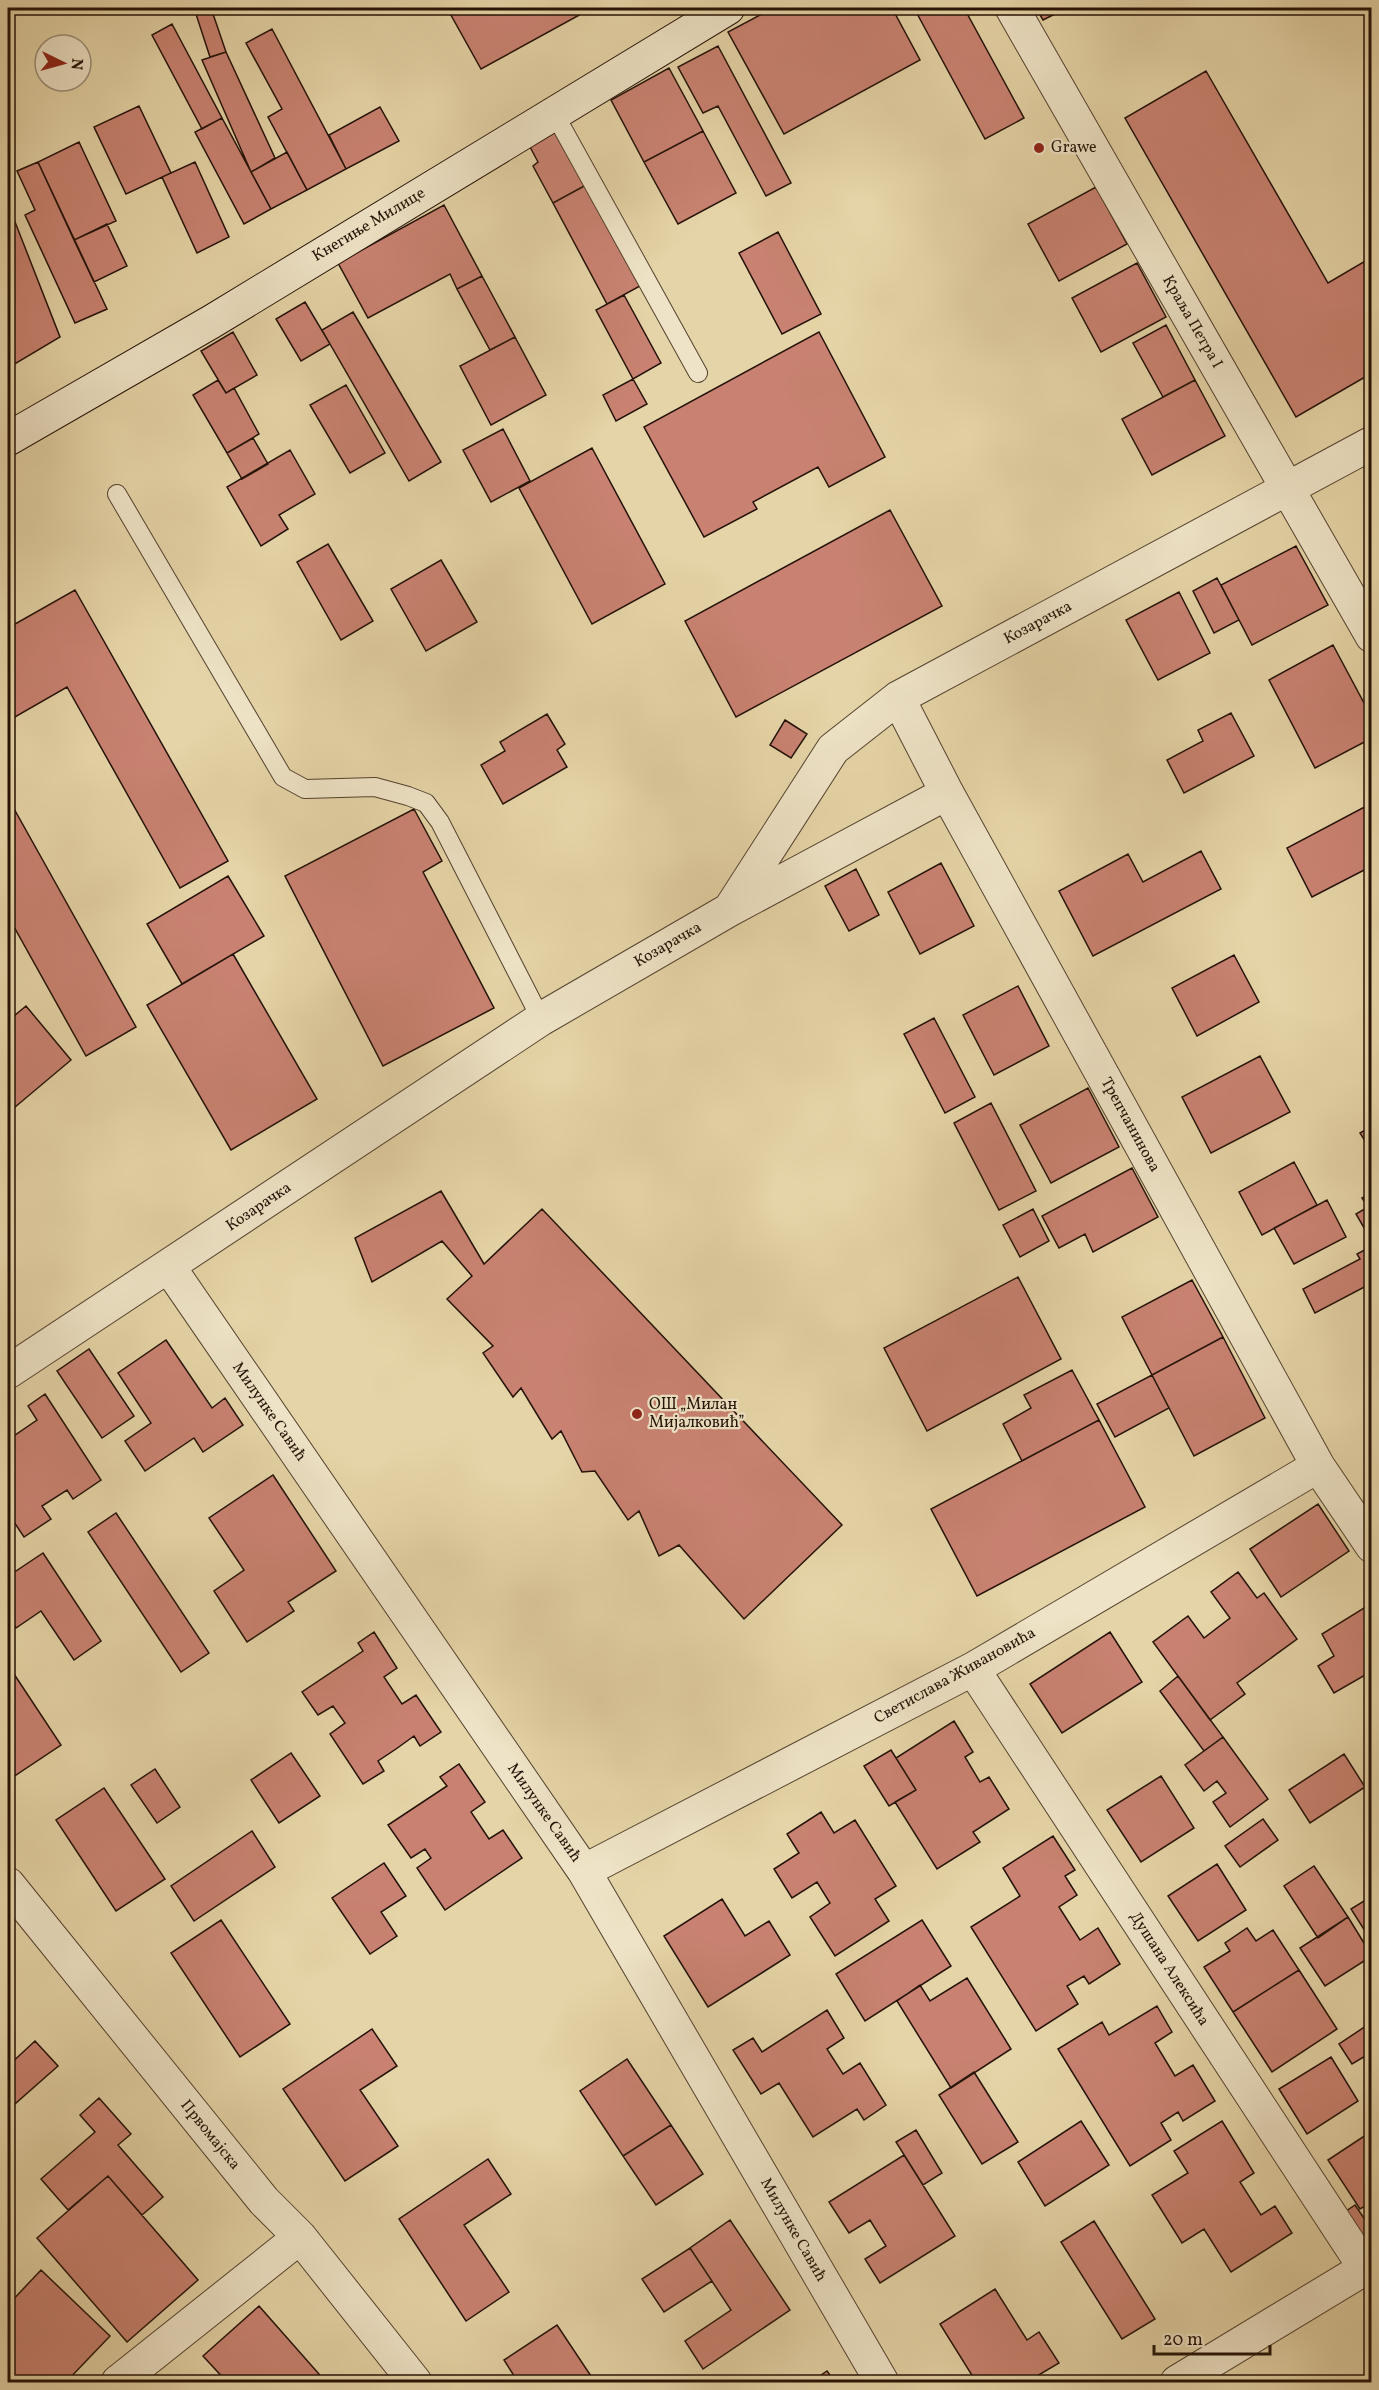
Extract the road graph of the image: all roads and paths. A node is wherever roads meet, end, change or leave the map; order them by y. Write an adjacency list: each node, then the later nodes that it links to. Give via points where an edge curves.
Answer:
1 (728, 8): 3 (street, Кнегиње Милице)
2 (1012, 8): 7 (street, Краља Петра I)
3 (554, 113): 4 (lane); 5 (street, Кнегиње Милице, via 211,322)
4 (698, 373)
5 (8, 440)
6 (1371, 443): 7 (street, Козарачка)
7 (1288, 490): 9 (street, Краља Петра I); 10 (street, Козарачка)
8 (117, 494): 13 (lane, via 283,777 305,789 375,787 426,803 440,822)
9 (1371, 636)
10 (898, 698): 11 (street, Трепчанинова); 12 (street, Козарачка, via 833,749)
11 (947, 793): 12 (street); 16 (street, Трепчанинова)
12 (729, 910): 13 (street, Козарачка)
13 (542, 1019): 14 (street, Козарачка)
14 (169, 1267): 15 (street, Козарачка); 19 (street, Милунке Савић)
15 (8, 1372)
16 (1318, 1466): 17 (street, Трепчанинова); 18 (street, Светислава Живановића)
17 (1371, 1546)
18 (973, 1669): 19 (street, Светислава Живановића); 22 (street, Душана Алексића)
19 (584, 1871): 25 (street, Милунке Савић)
20 (8, 1884): 21 (street, Првомајска, via 264,2201)
21 (300, 2237): 23 (street); 24 (street, Првомајска)
22 (1368, 2266): 26 (street)
23 (118, 2382)
24 (415, 2382)
25 (882, 2382)
26 (1177, 2382)

